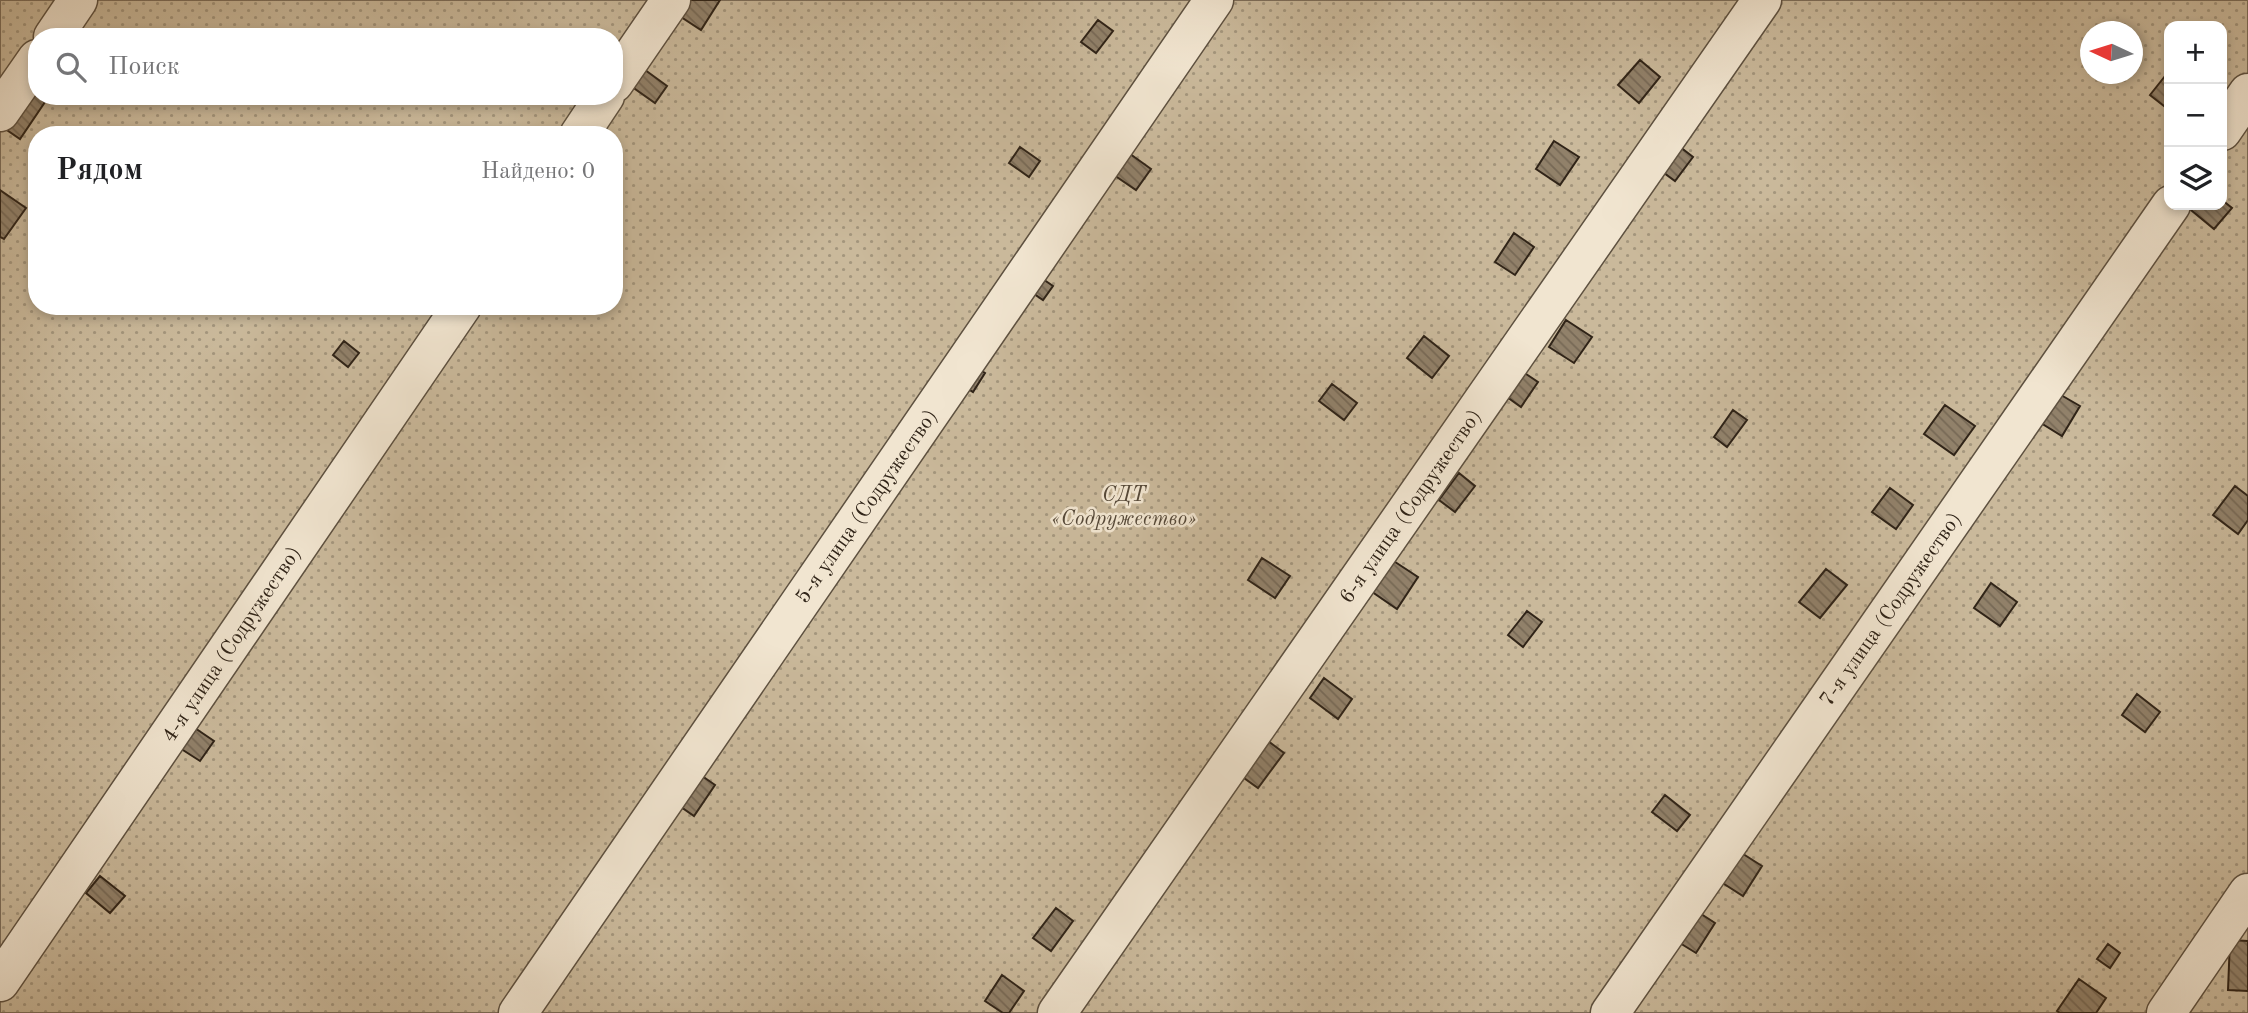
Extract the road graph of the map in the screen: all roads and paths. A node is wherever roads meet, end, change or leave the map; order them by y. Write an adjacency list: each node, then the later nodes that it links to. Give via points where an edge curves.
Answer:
1 (78, 0): 5 (lane)
2 (671, 0): 6 (lane)
3 (1214, 0): 17 (lane, 5-я улица (Содружество))
4 (1762, 0): 18 (lane, 6-я улица (Содружество))
5 (59, 28)
6 (623, 70)
7 (28, 73): 10 (lane)
8 (2248, 93): 11 (lane)
9 (599, 105): 12 (lane)
10 (0, 112)
11 (2227, 124)
12 (585, 126)
13 (2168, 210): 19 (lane, 7-я улица (Содружество))
14 (456, 315): 16 (lane, 4-я улица (Содружество))
15 (2248, 894): 20 (lane)
16 (0, 982)
17 (518, 1013)
18 (1057, 1013)
19 (1610, 1013)
20 (2166, 1013)

